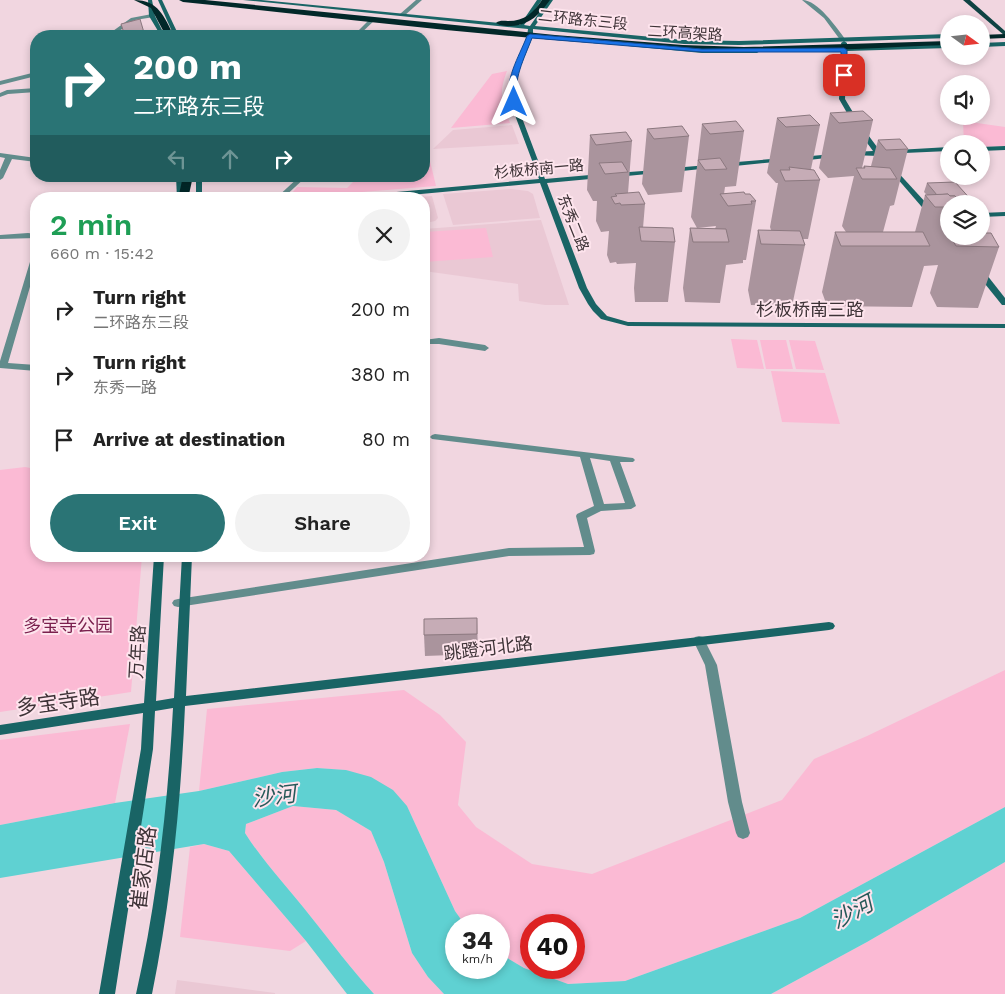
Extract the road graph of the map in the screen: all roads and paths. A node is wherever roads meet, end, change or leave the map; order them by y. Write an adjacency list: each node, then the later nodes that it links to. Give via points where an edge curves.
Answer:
1 (138, 0): 25 (highway, via 154,7)
2 (150, 0): 17 (street)
3 (160, 0): 26 (street)
4 (176, 0): 15 (street, 二环路东三段)
5 (183, 0): 29 (highway, 二环高架路)
6 (242, 0): 14 (street, 二环路东三段); 19 (highway, 二环高架路)
7 (420, 0): 16 (street)
8 (540, 0): 21 (street)
9 (546, 0): 19 (highway, via 534,17 523,22)
10 (551, 0): 22 (street)
11 (804, 0): 33 (street, via 826,17)
12 (966, 0): 28 (main road)
13 (976, 0): 20 (main road)
14 (267, 1): 16 (street, 二环路东三段)
15 (216, 4): 18 (street, 二环路东三段); 29 (highway)
16 (402, 15): 21 (street, 二环路东三段)
17 (152, 16): 23 (street, via 133,19); 24 (street)
18 (374, 19): 27 (street); 29 (street, 二环路东三段)
19 (448, 20): 31 (highway, 二环高架路, via 694,45)
20 (1005, 24)
21 (520, 27): 22 (street, 二环路东三段); 29 (street)
22 (530, 28): 29 (street); 33 (street, 二环路东三段, via 700,43)
23 (117, 30)
24 (160, 30)
25 (167, 30)
26 (174, 30)
27 (362, 30)
28 (1005, 35): 30 (highway)
29 (534, 36): 36 (highway, 二环高架路, via 720,48); 38 (street, 二环路东三段, via 702,51); 56 (street, 东秀二路, via 513,78 512,91)
30 (990, 36)
31 (940, 37)
32 (940, 37): 33 (street, 二环路东三段)
33 (843, 40): 38 (street)
34 (1005, 43): 35 (highway)
35 (990, 44)
36 (940, 45)
37 (940, 45): 38 (street, 二环路东三段)
38 (844, 50): 46 (street, via 842,99)
39 (30, 76): 40 (street)
40 (0, 83)
41 (30, 90): 42 (street)
42 (0, 95)
43 (990, 148): 44 (street)
44 (1005, 148)
45 (940, 150): 46 (street)
46 (877, 152): 47 (street); 52 (street)
47 (848, 154)
48 (839, 155): 56 (street, 杉板桥南一路)
49 (0, 156): 50 (street)
50 (9, 156): 51 (street); 54 (street)
51 (30, 159)
52 (883, 159)
53 (890, 166): 61 (street)
54 (0, 178)
55 (297, 182): 57 (street)
56 (542, 182): 58 (street, 杉板桥南一路); 67 (street, 东秀二路, via 583,288 603,318)
57 (286, 192)
58 (424, 192)
59 (1005, 214): 60 (street)
60 (990, 215)
61 (940, 219)
62 (30, 234): 63 (street)
63 (0, 236)
64 (975, 266): 66 (street)
65 (30, 274): 71 (street)
66 (1005, 303)
67 (615, 322): 68 (street, 杉板桥南三路)
68 (1005, 326)
69 (430, 342): 70 (street)
70 (484, 348)
71 (2, 365): 72 (street)
72 (30, 367)
73 (436, 437): 74 (street)
74 (584, 454): 75 (street); 77 (street)
75 (614, 458): 76 (street); 77 (street, via 631,506)
76 (630, 460)
77 (600, 508): 80 (street, via 581,516 590,551 508,552)
78 (160, 562): 84 (street, 万年路)
79 (186, 562): 80 (street)
80 (182, 603): 83 (street)
81 (830, 626): 82 (street, 跳蹬河北路)
82 (699, 640): 83 (street, 跳蹬河北路); 87 (street, via 711,665)
83 (180, 702): 84 (street, 跳蹬河北路); 89 (street, 崔家店路, via 179,746 159,913)
84 (151, 707): 85 (street, 多宝寺路); 86 (street, 万年路)
85 (0, 730)
86 (147, 750): 88 (street, 崔家店路)
87 (743, 833)
88 (108, 994)
89 (144, 994)

